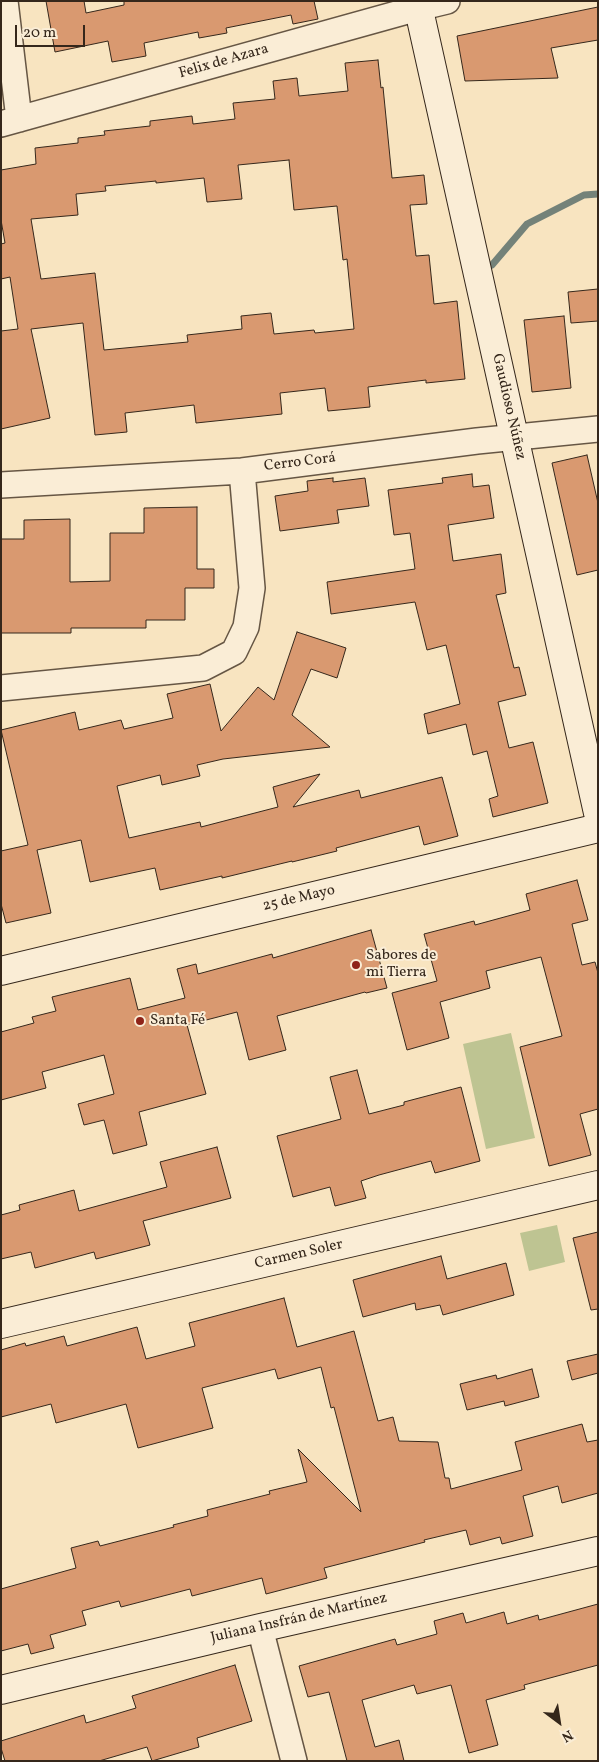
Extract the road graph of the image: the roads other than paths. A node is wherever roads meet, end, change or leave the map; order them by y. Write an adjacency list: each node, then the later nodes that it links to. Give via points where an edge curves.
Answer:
1 (5, 1): 4 (street)
2 (448, 1): 3 (street, Felix de Azara)
3 (418, 4): 4 (street, Felix de Azara); 6 (street, Gaudioso Núñez)
4 (10, 122)
5 (598, 429): 6 (street, Cerro Corá)
6 (515, 438): 7 (street, Cerro Corá); 10 (street, Gaudioso Núñez)
7 (242, 470): 8 (street, Cerro Corá); 9 (street, via 252,588 246,627 234,652 203,668)
8 (1, 485)
9 (1, 688)
10 (598, 813)
11 (598, 828): 12 (street, 25 de Mayo)
12 (1, 970)
13 (598, 1186): 14 (street, Carmen Soler)
14 (1, 1324)
15 (598, 1551): 16 (street, Juliana Insfrán de Martínez)
16 (260, 1628): 17 (street, Juliana Insfrán de Martínez); 18 (street)
17 (1, 1690)
18 (294, 1761)

